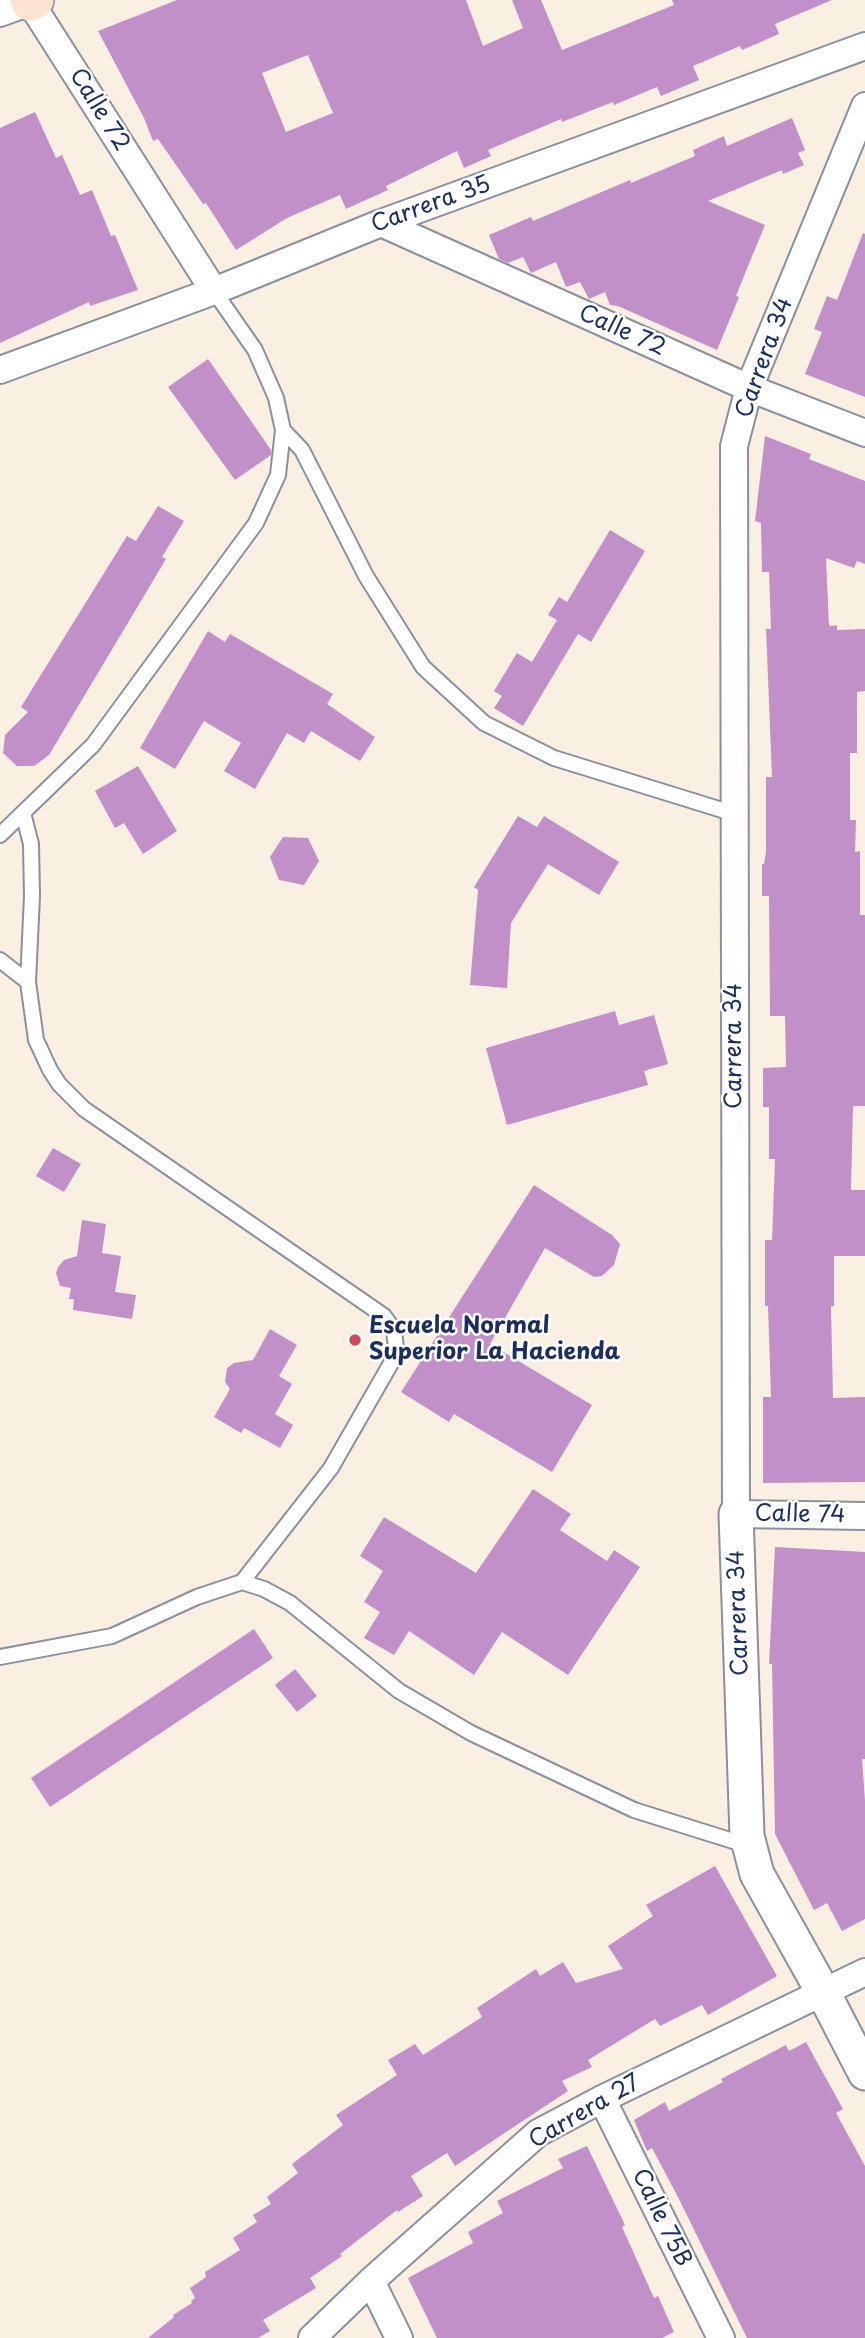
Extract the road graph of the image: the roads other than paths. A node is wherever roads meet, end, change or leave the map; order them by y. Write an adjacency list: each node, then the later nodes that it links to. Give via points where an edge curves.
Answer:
1 (23, 4): 5 (street, Calle 72)
2 (865, 46): 4 (street, Carrera 35)
3 (865, 106): 7 (street, Carrera 34)
4 (381, 223): 5 (street, Carrera 35); 7 (street, Calle 72)
5 (214, 290): 6 (street, Carrera 35); 8 (lane, via 255,350 276,398)
6 (0, 370)
7 (749, 388): 9 (street, Calle 72); 11 (street, Carrera 34, via 734,446)
8 (283, 430): 10 (lane, via 278,475 256,523 93,745); 11 (lane, via 302,450 366,576 423,667 484,723 554,758)
9 (865, 433)
10 (23, 813): 12 (lane); 14 (lane, via 31,844)
11 (735, 814): 15 (street, Carrera 34)
12 (0, 835)
13 (0, 960): 14 (lane)
14 (28, 982): 17 (lane, via 36,1040 50,1070 83,1109 384,1316 394,1330 394,1358 331,1468)
15 (736, 1514): 16 (street, Calle 74); 19 (street, Carrera 34)
16 (865, 1516)
17 (242, 1582): 18 (lane, via 112,1636); 19 (lane, via 289,1603 399,1690 471,1733 634,1810)
18 (0, 1657)
19 (750, 1846): 21 (street, Carrera 34, via 757,1874)
20 (865, 1972): 21 (street, Carrera 27)
21 (824, 1992): 22 (street, Carrera 34); 23 (street, Carrera 27)
22 (865, 2073)
23 (602, 2099): 24 (street, Carrera 27, via 538,2133); 27 (street, Calle 75B)
24 (370, 2281): 25 (street, Carrera 27); 26 (street)
25 (312, 2338)
26 (399, 2338)
27 (721, 2338)

